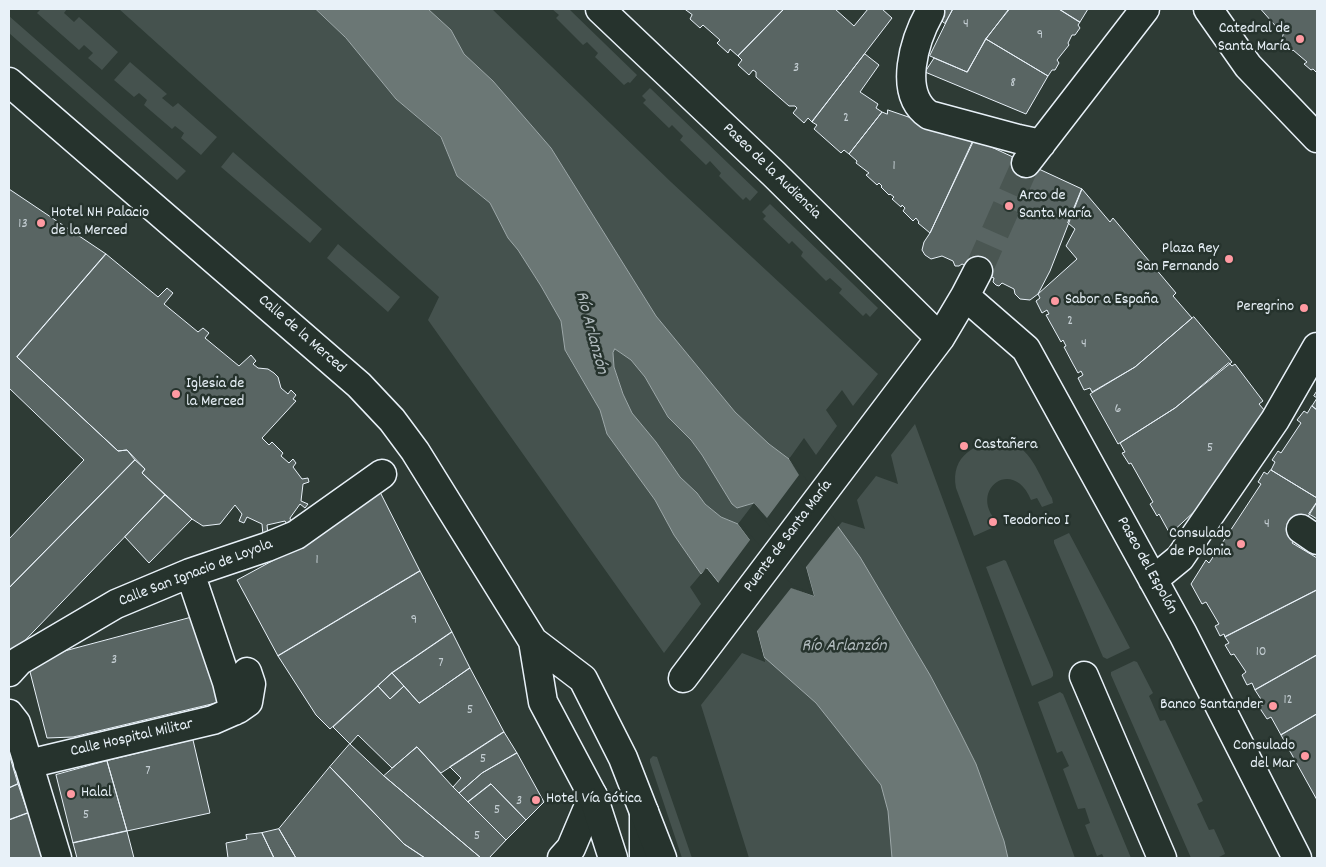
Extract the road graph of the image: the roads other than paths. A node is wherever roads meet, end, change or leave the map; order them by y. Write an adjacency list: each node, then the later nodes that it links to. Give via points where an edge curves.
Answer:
1 (600, 9): 9 (main road, Paseo de la Audiencia)
2 (1146, 9): 4 (main road, via 1034,154 1018,139 929,115 922,110 913,93 911,70 920,32)
3 (1208, 9): 6 (main road, via 1248,66)
4 (930, 12)
5 (9, 82): 14 (main road, Calle de la Merced, via 359,386 392,420 452,508)
6 (1317, 138)
7 (978, 271): 8 (main road)
8 (965, 296): 9 (main road); 13 (main road, Paseo del Espolón, via 1026,349)
9 (940, 338): 17 (main road, Puente de Santa María)
10 (1317, 347): 13 (main road, via 1275,420 1180,558)
11 (382, 474): 12 (main road, Calle San Ignacio de Loyola, via 296,536)
12 (190, 573): 15 (main road, Calle San Ignacio de Loyola, via 116,604 19,661); 19 (main road, Calle Hospital Militar, via 237,677 251,684 248,702 213,720)
13 (1153, 580): 28 (main road, Paseo del Espolón)
14 (533, 641): 20 (main road, Calle de la Merced, via 543,702); 21 (main road, Calle de la Merced, via 583,679 623,758)
15 (9, 672)
16 (1084, 676): 27 (main road)
17 (683, 678)
18 (9, 714): 19 (main road, via 16,723)
19 (28, 764): 22 (main road)
20 (594, 796): 23 (main road, via 571,848); 24 (main road, Calle de la Merced)
21 (644, 811): 25 (main road); 26 (main road, Calle de la Merced)
22 (58, 858)
23 (562, 858)
24 (613, 858)
25 (644, 858)
26 (662, 858)
27 (1162, 858)
28 (1296, 858)

